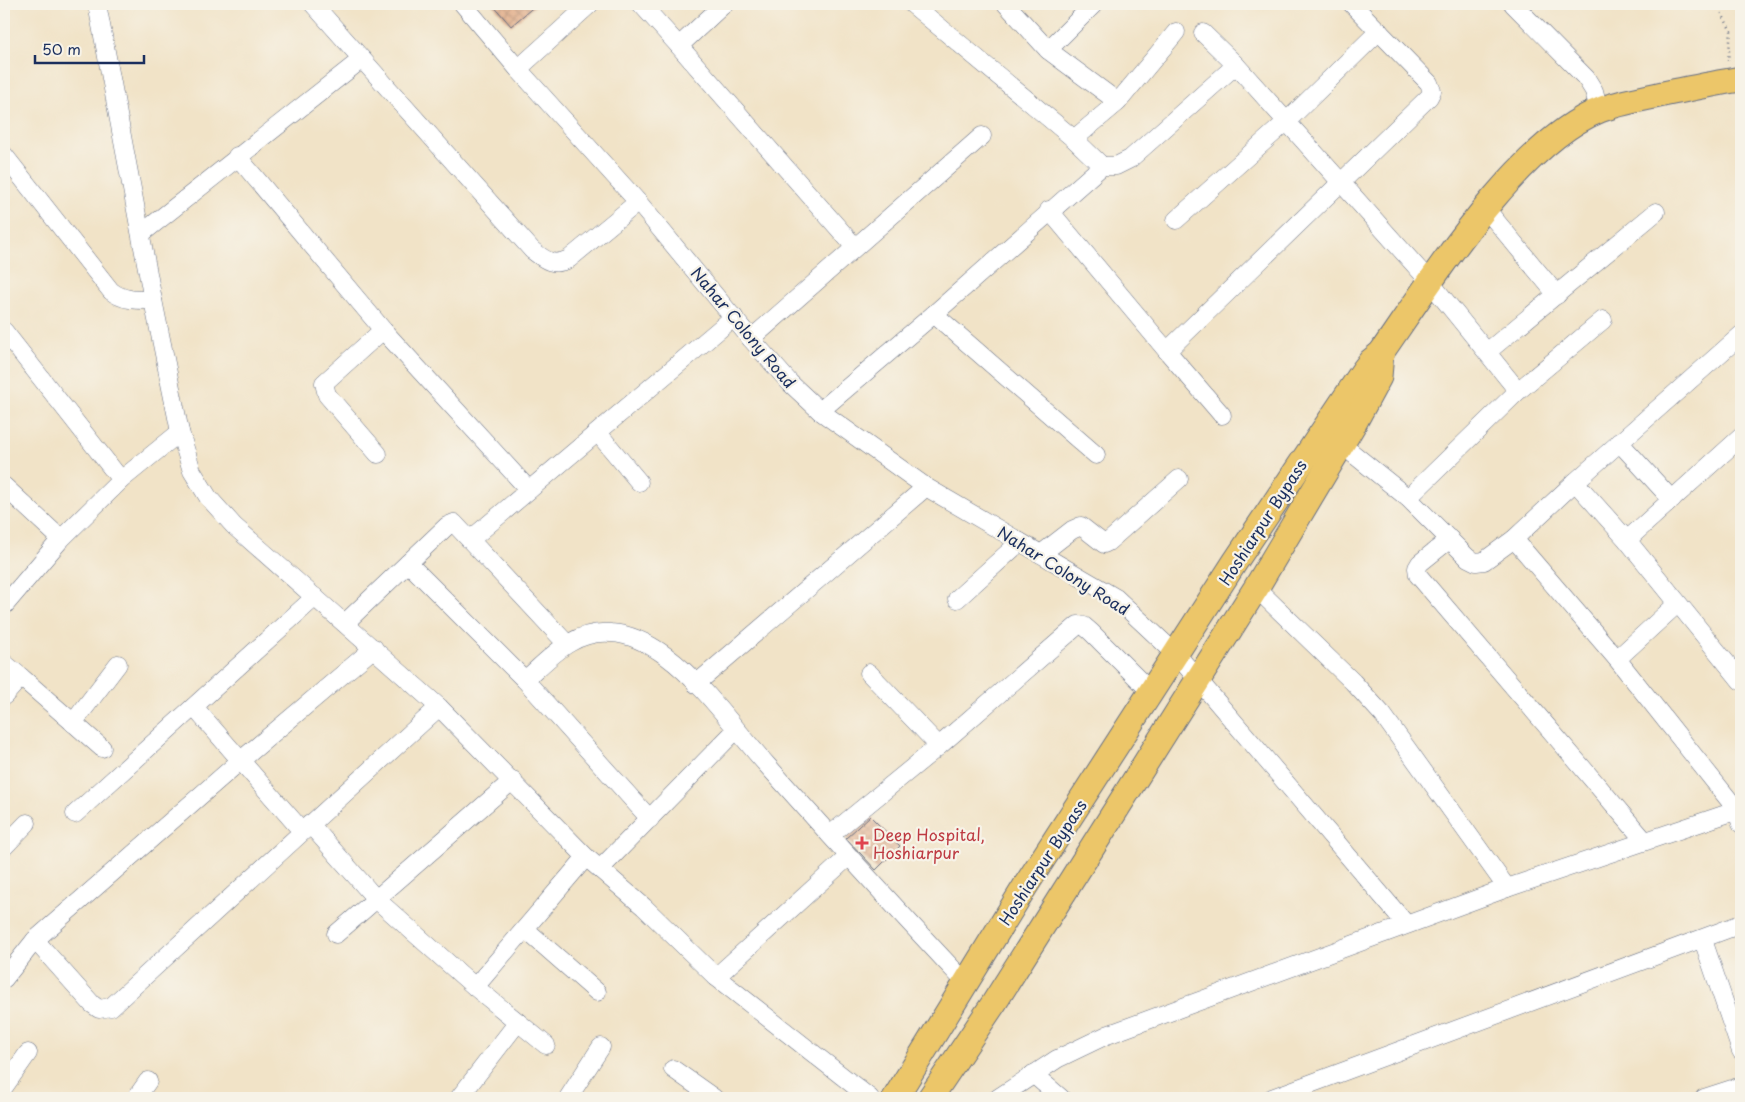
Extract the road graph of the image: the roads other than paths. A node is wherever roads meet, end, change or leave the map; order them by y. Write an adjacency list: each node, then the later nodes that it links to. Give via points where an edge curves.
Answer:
1 (97, 4): 35 (street)
2 (313, 4): 17 (street)
3 (463, 4): 19 (street, Nahar Colony Road)
4 (590, 4): 19 (street)
5 (641, 4): 15 (street)
6 (724, 4): 15 (street)
7 (912, 4): 25 (street)
8 (1008, 4): 16 (street)
9 (1094, 4): 16 (street)
10 (1352, 4): 12 (street)
11 (1513, 4): 22 (street, via 1586,78 1594,91)
12 (1379, 31): 23 (street); 29 (street, via 1429,83 1432,91)
13 (1176, 32): 21 (street)
14 (1203, 33): 18 (street)
15 (679, 46): 36 (street)
16 (1048, 50): 21 (street)
17 (362, 59): 27 (street); 30 (street, via 532,250 547,262 558,264 569,259)
18 (1236, 65): 23 (street); 28 (street, via 1130,159 1116,166)
19 (518, 69): 30 (street, Nahar Colony Road)
20 (1732, 80): 22 (highway, Hoshiarpur Bypass)
21 (1118, 102): 25 (street)
22 (1599, 110): 31 (highway, Hoshiarpur Bypass, via 1562,131 1507,183)
23 (1286, 122): 29 (street); 34 (street)
24 (982, 136): 36 (street)
25 (1074, 139): 28 (street)
26 (4, 155): 39 (street, via 112,291 129,300)
27 (237, 156): 35 (street); 43 (street)
28 (1102, 166): 32 (street)
29 (1341, 183): 37 (street); 47 (street)
30 (638, 202): 41 (street, Nahar Colony Road)
31 (1486, 209): 37 (highway, Hoshiarpur Bypass); 38 (street)
32 (1049, 210): 40 (street); 47 (street)
33 (1656, 212): 38 (street)
34 (1176, 220)
35 (141, 234): 39 (street)
36 (854, 246): 46 (street)
37 (1430, 282): 48 (street); 49 (highway, Hoshiarpur Bypass)
38 (1556, 294): 48 (street)
39 (152, 300): 53 (street)
40 (934, 314): 51 (street); 59 (street)
41 (734, 317): 46 (street, Nahar Colony Road); 54 (street)
42 (1603, 320): 50 (street)
43 (383, 330): 58 (street, via 324,383 327,395); 66 (street)
44 (4, 331): 61 (street)
45 (1741, 335): 56 (street)
46 (750, 340): 51 (street, Nahar Colony Road)
47 (1166, 351): 52 (street)
48 (1486, 352): 50 (street)
49 (1381, 353): 57 (highway, via 1379,377); 85 (highway, Hoshiarpur Bypass, via 1364,370 1235,562)
50 (1518, 391): 67 (street)
51 (820, 411): 65 (street, Nahar Colony Road)
52 (1222, 414)
53 (180, 432): 61 (street); 78 (street, via 192,471 208,497 234,526)
54 (598, 433): 62 (street); 66 (street)
55 (1741, 437): 68 (street)
56 (1620, 442): 63 (street); 68 (street)
57 (1342, 444): 67 (street); 77 (highway)
58 (378, 454)
59 (1096, 455)
60 (1179, 479): 75 (street, via 1108,542 1098,542 1080,526)
61 (121, 480): 71 (street)
62 (639, 482)
63 (1575, 482): 70 (street); 73 (street)
64 (4, 486): 71 (street)
65 (926, 487): 74 (street, Nahar Colony Road); 94 (street)
66 (529, 490): 72 (street)
67 (1408, 498): 69 (street)
68 (1672, 500): 73 (street)
69 (1450, 539): 70 (street, via 1476,562 1493,556); 111 (street, via 1420,563 1418,575)
70 (1514, 539): 86 (street)
71 (62, 540): 81 (street)
72 (470, 540): 76 (street, via 458,526 450,524); 83 (street)
73 (1627, 540): 80 (street)
74 (1020, 542): 75 (street, Nahar Colony Road); 79 (street)
75 (1041, 554): 85 (street, Nahar Colony Road, via 1116,598)
76 (408, 562): 82 (street); 92 (street)
77 (1256, 588): 91 (highway); 116 (street, via 1383,715)
78 (315, 598): 82 (street); 97 (street)
79 (957, 600)
80 (1678, 604): 86 (street); 93 (street)
81 (4, 606)
82 (345, 623): 84 (street)
83 (566, 643): 92 (street); 94 (street, via 590,634 612,632 632,637 667,657)
84 (374, 648): 98 (street); 103 (street)
85 (1177, 655): 91 (street, Nahar Colony Road); 95 (highway, Hoshiarpur Bypass)
86 (1617, 658): 106 (street)
87 (4, 663): 90 (street)
88 (118, 664): 99 (street)
89 (869, 673): 101 (street)
90 (21, 677): 96 (street); 99 (street)
91 (1196, 679): 118 (street, Nahar Colony Road); 146 (highway, via 994,1003)
92 (525, 680): 107 (street)
93 (1741, 681)
94 (696, 684): 100 (street)
95 (1152, 693): 101 (street, via 1092,632 1078,625); 126 (highway, Hoshiarpur Bypass)
96 (4, 696)
97 (194, 707): 103 (street); 105 (street)
98 (439, 707): 104 (street); 109 (street)
99 (73, 723): 102 (street)
100 (736, 730): 107 (street); 110 (street)
101 (939, 746): 110 (street)
102 (102, 748)
103 (240, 761): 109 (street); 122 (street)
104 (513, 780): 113 (street); 117 (street)
105 (75, 814)
106 (1740, 815): 111 (street)
107 (650, 819): 115 (street)
108 (27, 823): 112 (street)
109 (306, 828): 117 (street); 122 (street, via 105,1010 92,1004)
110 (830, 835): 114 (street)
111 (1644, 840): 116 (street)
112 (4, 847)
113 (586, 857): 115 (street); 120 (street)
114 (848, 858): 125 (street); 126 (street)
115 (600, 869): 125 (street)
116 (1507, 888): 118 (street)
117 (376, 900): 121 (street); 127 (street)
118 (1406, 924): 135 (street, via 1107,1035)
119 (1741, 924): 123 (street)
120 (525, 929): 127 (street); 128 (street)
121 (336, 934)
122 (35, 940): 124 (street)
123 (1703, 940): 132 (street); 139 (street)
124 (5, 974)
125 (716, 977): 144 (street)
126 (966, 983): 145 (highway, Hoshiarpur Bypass)
127 (475, 987): 129 (street)
128 (597, 992)
129 (518, 1022): 130 (street); 141 (street)
130 (546, 1045)
131 (601, 1047): 142 (street)
132 (1741, 1051)
133 (28, 1053): 138 (street)
134 (673, 1069): 143 (street)
135 (1033, 1074): 147 (street); 148 (street)
136 (148, 1081): 140 (street)
137 (1741, 1086): 150 (street)
138 (4, 1087)
139 (1291, 1095): 149 (street)
140 (136, 1098)
141 (459, 1098)
142 (568, 1098)
143 (714, 1098)
144 (870, 1098)
145 (895, 1098)
146 (930, 1098)
147 (998, 1098)
148 (1060, 1098)
149 (1272, 1098)
150 (1704, 1098)

